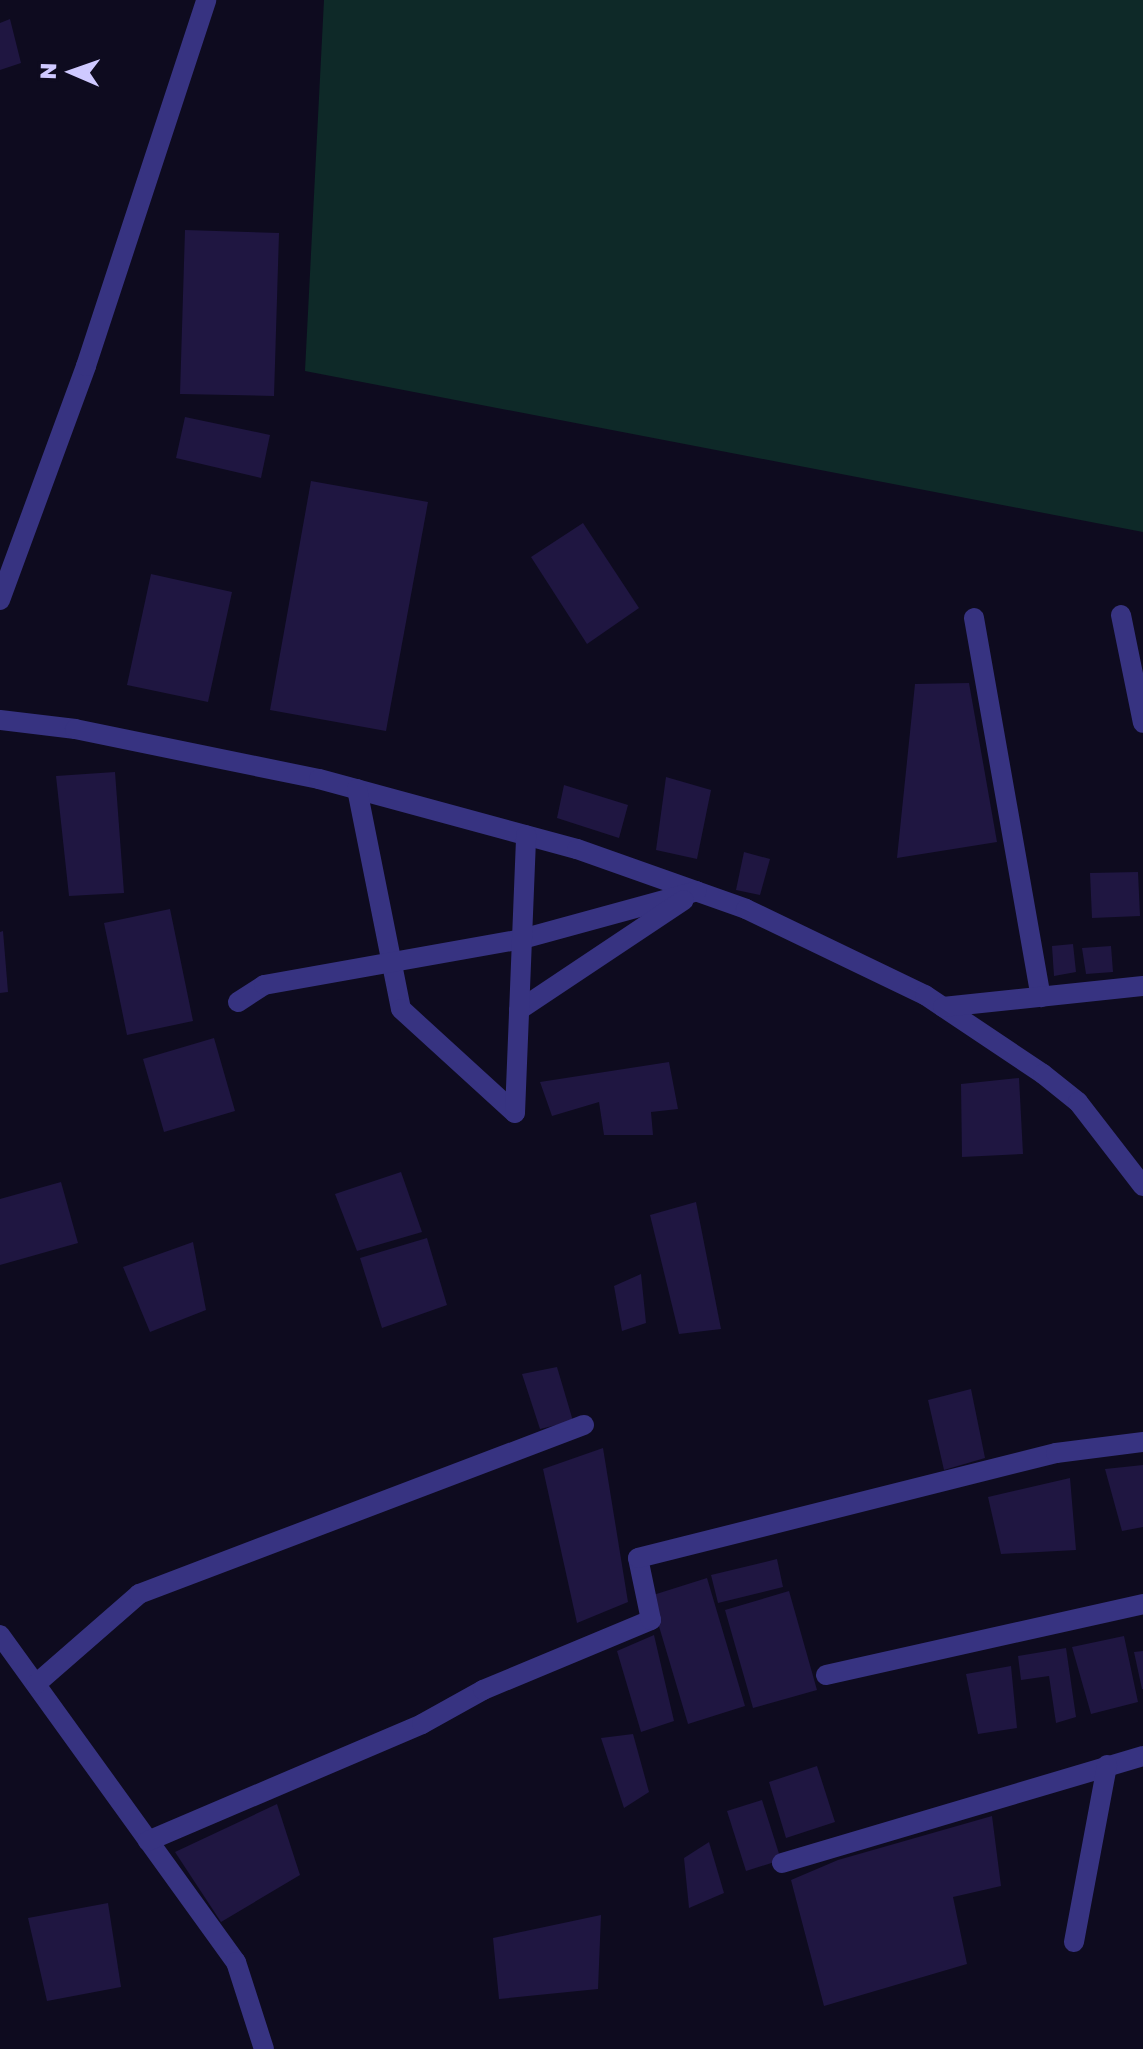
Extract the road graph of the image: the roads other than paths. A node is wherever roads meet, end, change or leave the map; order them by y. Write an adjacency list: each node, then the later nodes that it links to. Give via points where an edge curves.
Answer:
1 (206, 0): 2 (street, via 86,366)
2 (0, 600)
3 (1121, 615): 6 (street)
4 (974, 618): 13 (street)
5 (0, 720): 7 (street, via 75,729)
6 (1143, 723)
7 (357, 789): 8 (street); 11 (street)
8 (526, 835): 9 (street); 10 (street)
9 (697, 891): 10 (street); 15 (street, via 746,909); 16 (street)
10 (522, 939): 11 (street); 16 (street)
11 (392, 962): 14 (street, via 264,985); 16 (street, via 401,1009 515,1113)
12 (1143, 986): 13 (street)
13 (1041, 997): 15 (street)
14 (238, 1002)
15 (943, 1007): 17 (street, via 1078,1102)
16 (519, 1010)
17 (1143, 1186)
18 (584, 1425): 23 (street, via 139,1594)
19 (1143, 1442): 26 (street, via 1056,1453 638,1558 651,1620)
20 (1143, 1604): 22 (street)
21 (0, 1635): 23 (street)
22 (826, 1675)
23 (36, 1684): 26 (street)
24 (1143, 1756): 25 (street)
25 (1107, 1765): 27 (street); 28 (street)
26 (148, 1841): 29 (street, via 236,1962)
27 (782, 1863)
28 (1074, 1942)
29 (264, 2049)

